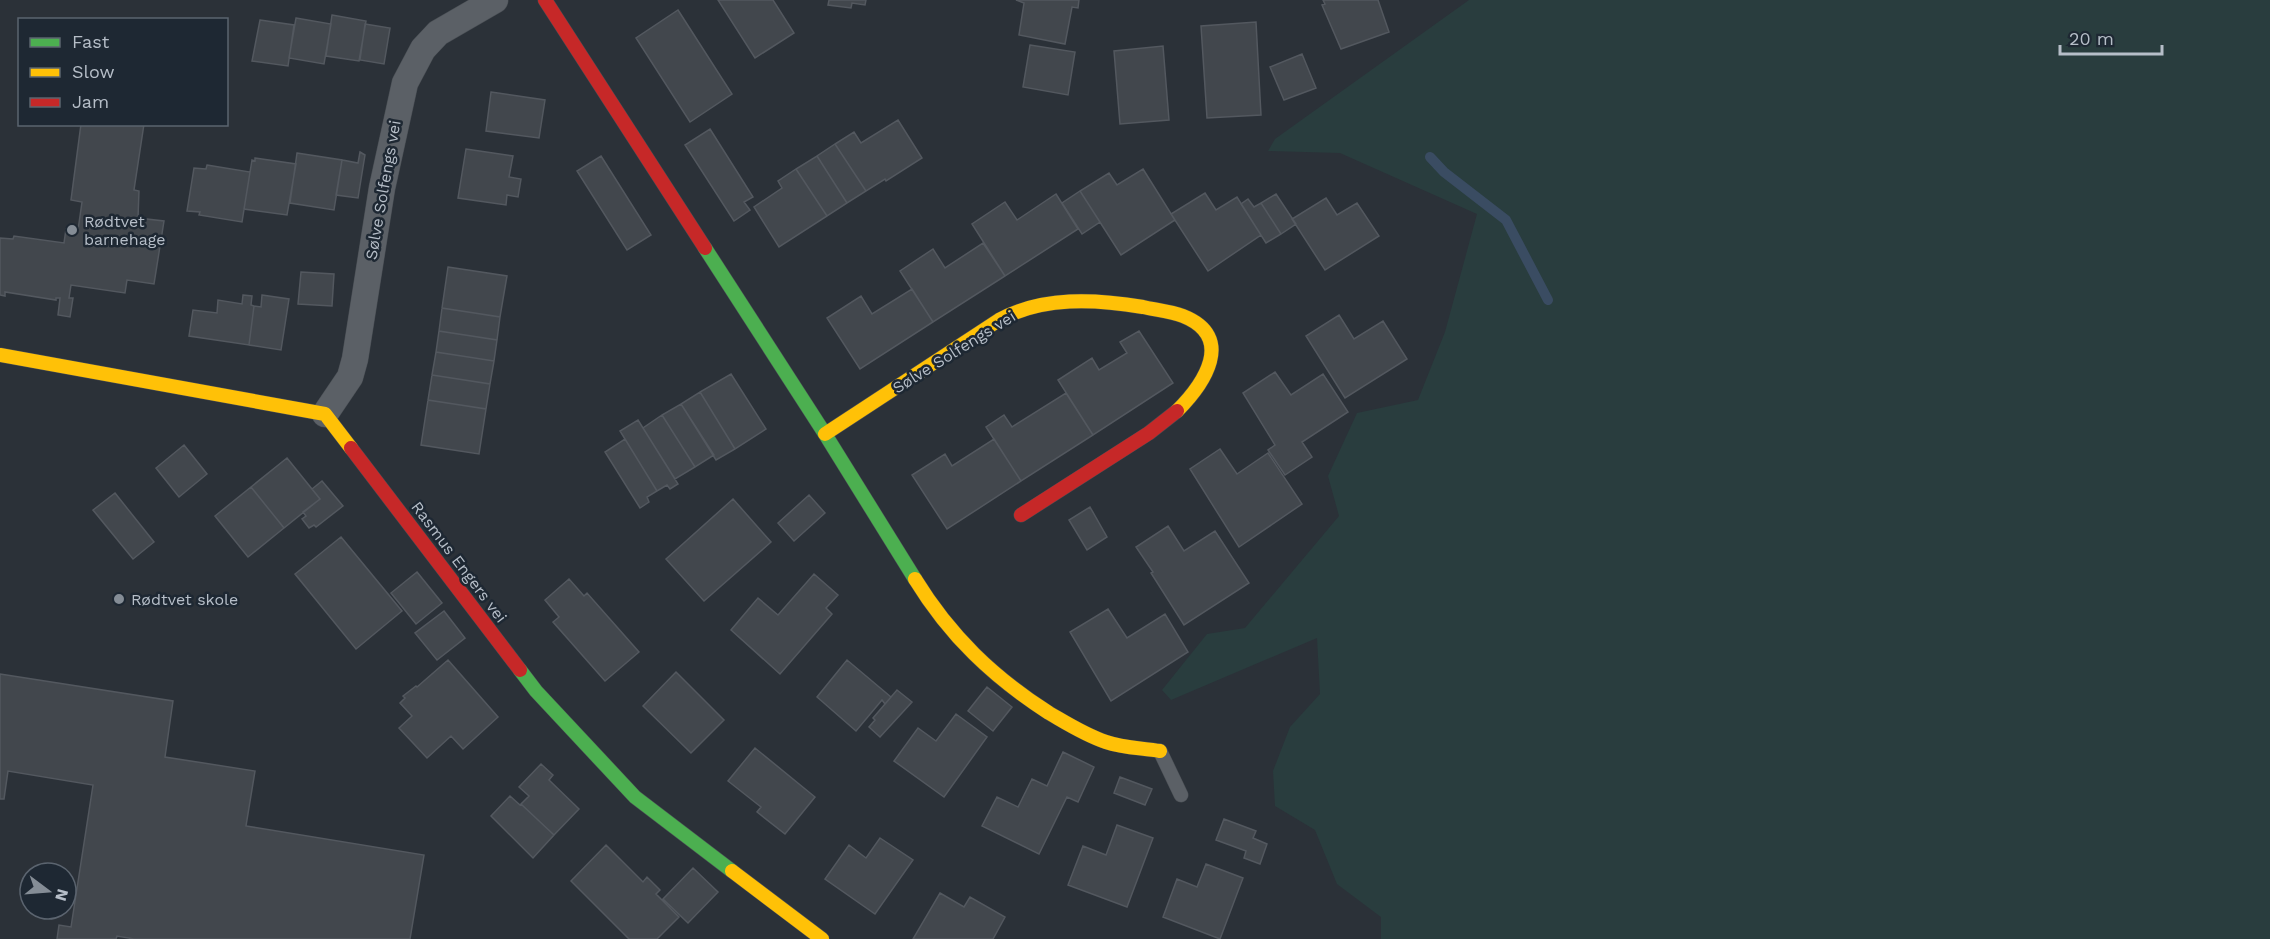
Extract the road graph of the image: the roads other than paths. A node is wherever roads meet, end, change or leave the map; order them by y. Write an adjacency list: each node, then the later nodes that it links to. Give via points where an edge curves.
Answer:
1 (495, 0): 4 (street, Sølve Solfengs vei, via 438,33 423,49 405,83 382,188 356,359 350,377)
2 (545, 0): 5 (street)
3 (0, 354): 4 (street)
4 (325, 414): 9 (street, Rasmus Engers vei, via 536,691 634,797)
5 (825, 434): 6 (street, Sølve Solfengs vei, via 996,323 1027,308 1054,303 1150,308 1178,314 1203,329 1211,341 1211,357 1191,398 1140,439); 7 (street, via 934,610 978,660 1024,697 1078,731 1108,743)
6 (1022, 515)
7 (1160, 751): 8 (lane)
8 (1181, 795)
9 (822, 939)

